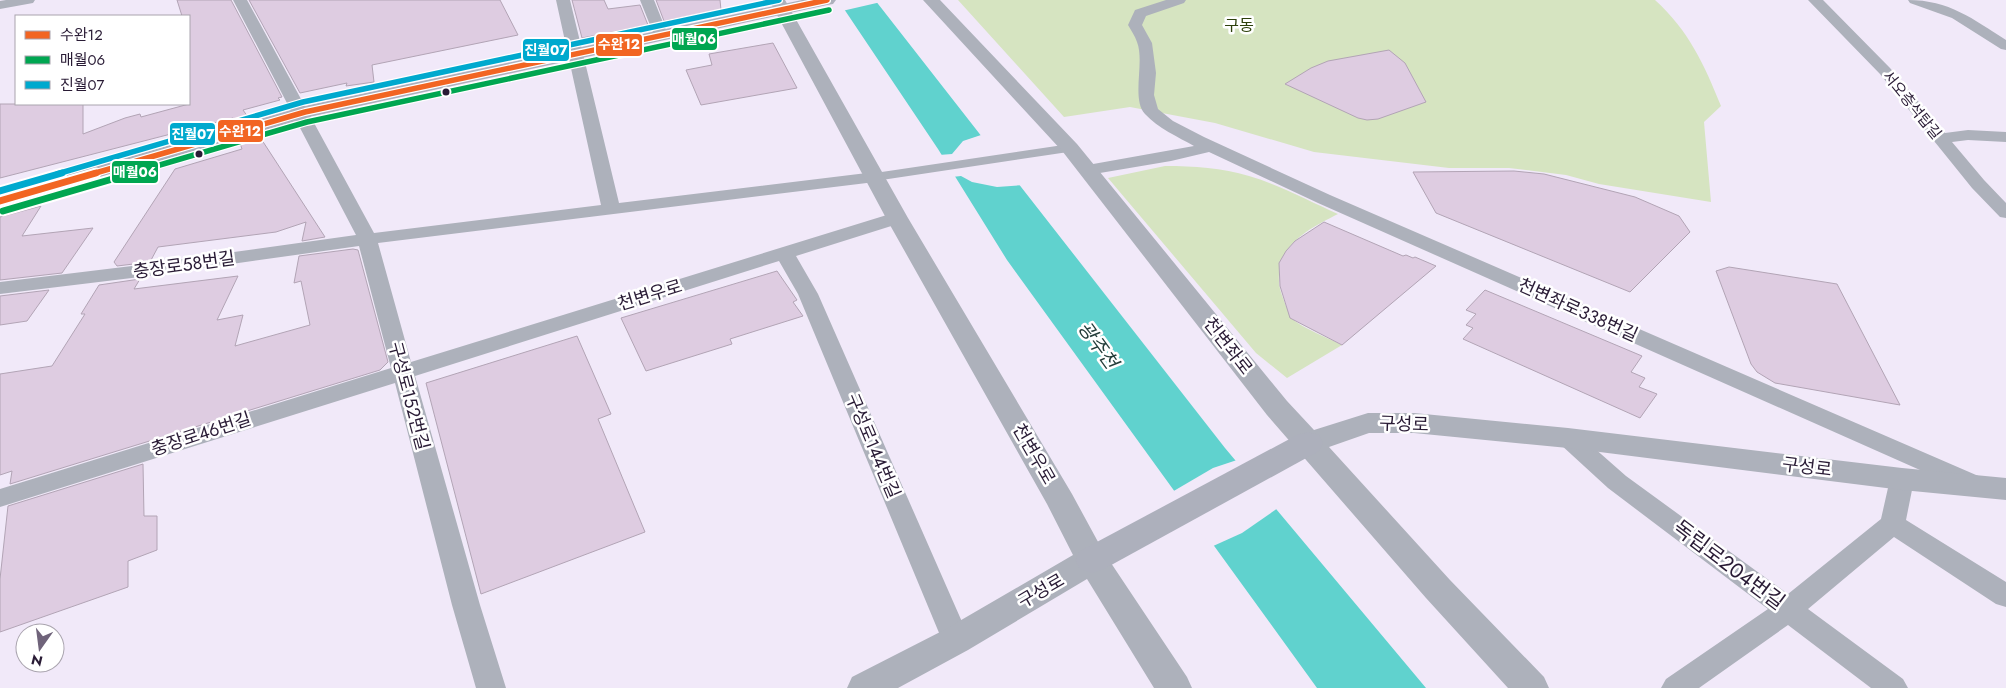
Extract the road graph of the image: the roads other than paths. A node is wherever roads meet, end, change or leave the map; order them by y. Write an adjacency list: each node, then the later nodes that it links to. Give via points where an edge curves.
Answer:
1 (28, 0): 11 (street)
2 (240, 0): 15 (street, 구성로152번길)
3 (563, 0): 14 (street)
4 (647, 0): 12 (street)
5 (826, 0): 10 (main road)
6 (931, 0): 19 (street, 천변좌로)
7 (1179, 0): 18 (street, 천변좌로338번길, via 1140,14 1135,25 1145,43 1146,94 1150,111)
8 (1815, 0): 17 (street, 서오층석탑길, via 1886,72)
9 (1915, 0): 13 (street, via 1957,15)
10 (780, 5): 12 (main road); 21 (street, 천변우로)
11 (0, 9)
12 (661, 35): 14 (main road)
13 (2006, 46)
14 (576, 53): 15 (main road); 23 (street)
15 (301, 113): 22 (main road); 26 (street, 구성로152번길)
16 (2006, 137): 17 (street, via 1968,135)
17 (1940, 139): 24 (street, 서오층석탑길)
18 (1210, 147): 20 (street); 33 (street, 천변좌로338번길)
19 (1070, 148): 20 (street, 천변좌로); 21 (street)
20 (1088, 170): 31 (street, 천변좌로)
21 (885, 175): 23 (street); 25 (street, 천변우로)
22 (0, 201)
23 (611, 208): 26 (street)
24 (2006, 213)
25 (897, 218): 27 (street, 천변우로); 37 (street, 천변우로)
26 (367, 239): 28 (street, 충장로58번길); 29 (street, 구성로152번길)
27 (785, 254): 29 (street, 천변우로); 40 (street, 구성로144번길, via 812,303)
28 (0, 288)
29 (402, 371): 34 (street, 충장로46번길); 41 (street, 구성로152번길)
30 (1568, 438): 31 (street, 구성로, via 1414,423 1368,423); 32 (street, 구성로); 39 (street, 독립로204번길, via 1617,482)
31 (1308, 443): 37 (main road, 구성로); 44 (street, 천변좌로)
32 (1902, 479): 33 (street, 구성로); 35 (street); 36 (street)
33 (1993, 488)
34 (0, 498)
35 (2006, 500)
36 (1893, 524): 38 (street); 39 (street)
37 (1092, 560): 40 (street, 구성로); 43 (street, 천변우로)
38 (2006, 596)
39 (1788, 610): 45 (street); 46 (street, 독립로204번길)
40 (956, 640): 42 (street, 구성로)
41 (491, 688)
42 (865, 688)
43 (1174, 688)
44 (1531, 688)
45 (1676, 688)
46 (1893, 688)

